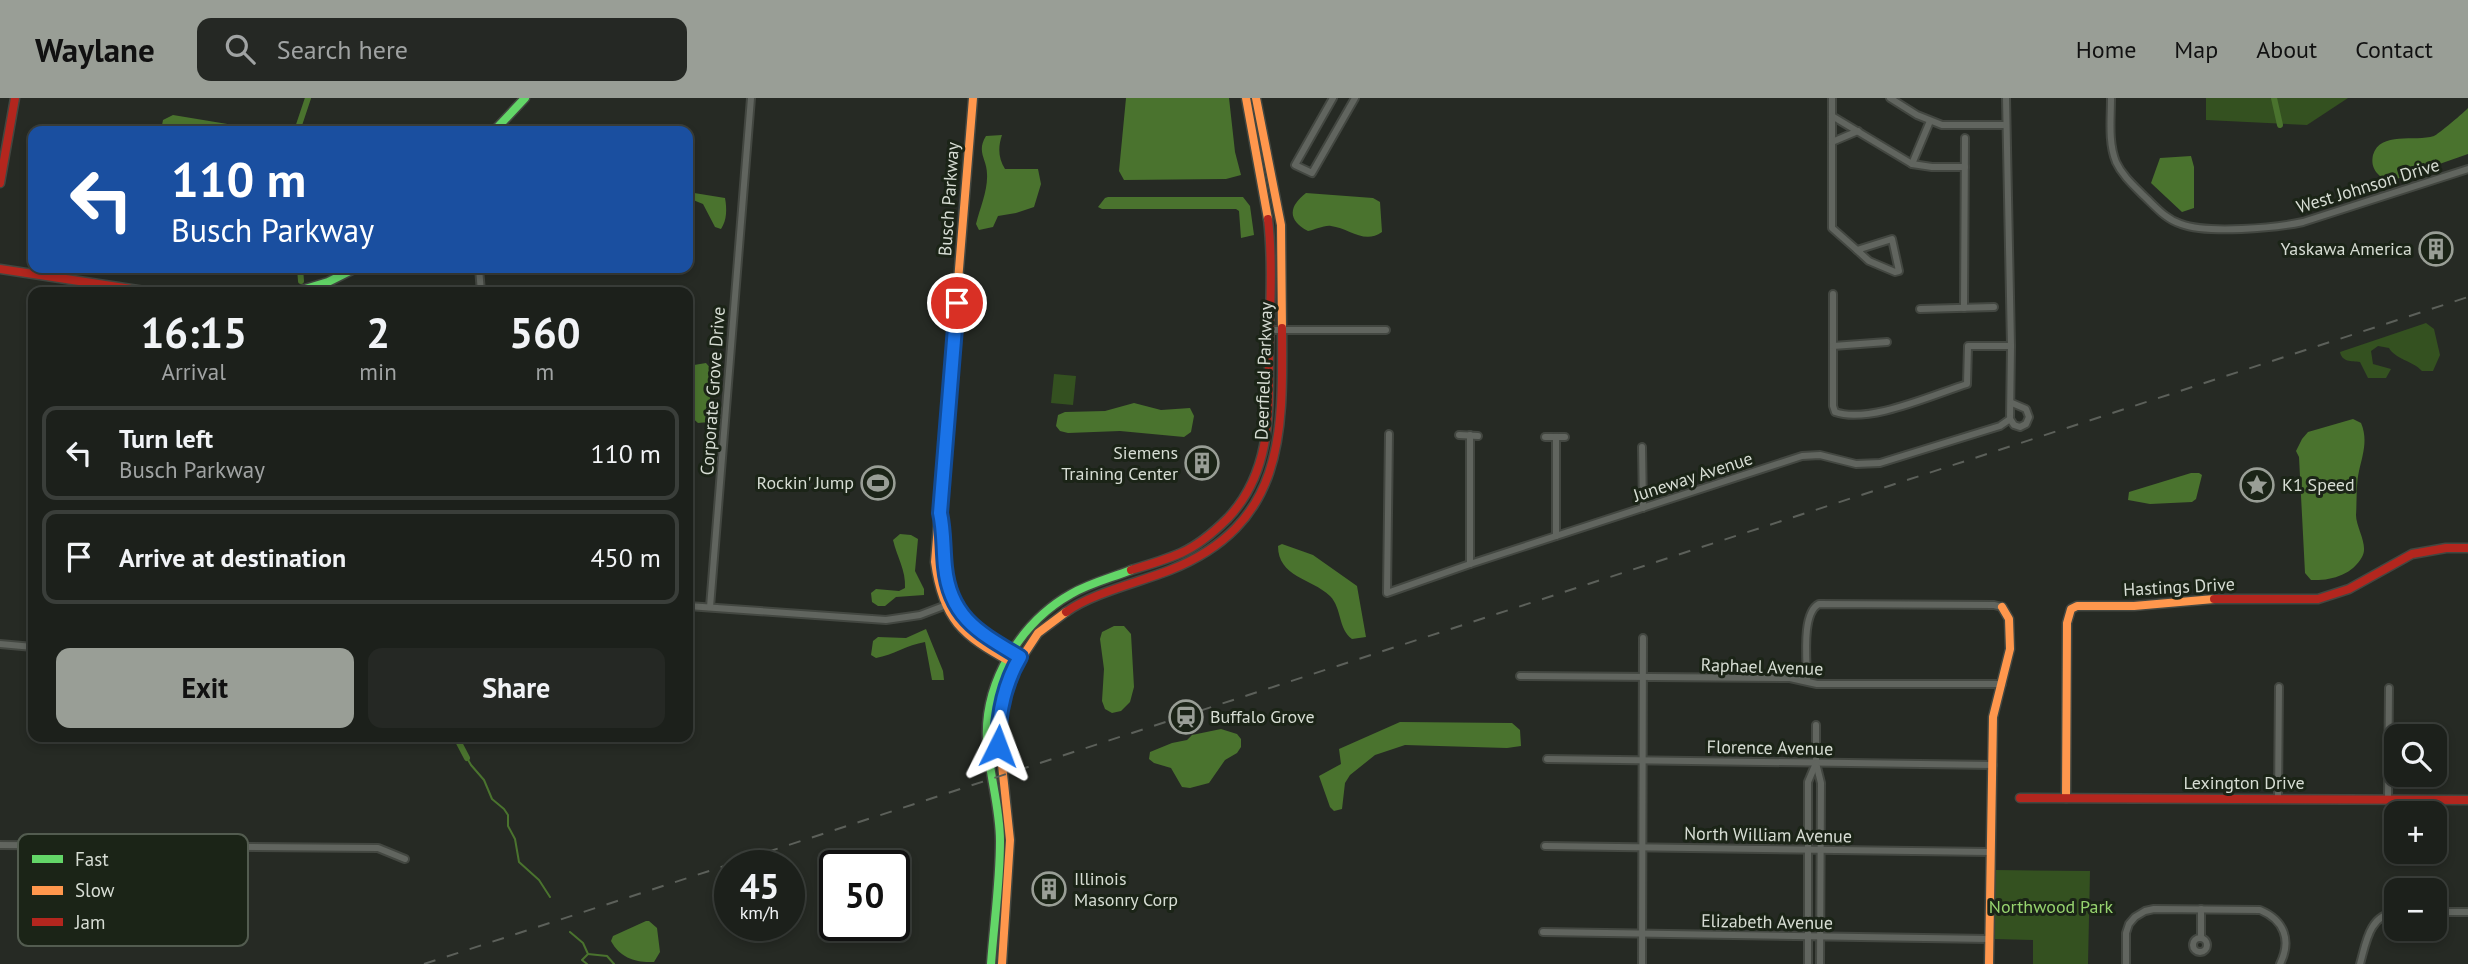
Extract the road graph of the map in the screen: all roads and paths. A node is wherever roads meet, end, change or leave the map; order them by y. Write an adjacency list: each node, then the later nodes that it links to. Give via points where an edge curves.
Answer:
1 (15, 98): 24 (street)
2 (524, 98): 17 (street)
3 (751, 98): 58 (street, Corporate Grove Drive)
4 (973, 98): 51 (street, Busch Parkway)
5 (1246, 98): 34 (street, Deerfield Parkway, via 1268,221)
6 (1256, 98): 35 (street, Deerfield Parkway, via 1279,212)
7 (1333, 98): 8 (street, via 1295,165 1312,173)
8 (1355, 98)
9 (1832, 98): 14 (street)
10 (1890, 98): 13 (street)
11 (2006, 98): 16 (street)
12 (2110, 98): 23 (street, West Johnson Drive, via 2112,148 2120,170 2164,215 2191,227 2292,225)
13 (1902, 102): 15 (street)
14 (1832, 116): 18 (street); 20 (street)
15 (1930, 121): 16 (street); 21 (street)
16 (2006, 125): 39 (street)
17 (499, 126)
18 (1858, 131): 20 (street); 21 (street)
19 (1965, 138): 22 (street)
20 (1832, 142): 25 (street, via 1832,228)
21 (1912, 164): 22 (street)
22 (1965, 167): 32 (street)
23 (2468, 169)
24 (0, 183)
25 (1857, 250): 25 (street, via 1869,261 1899,271 1892,239)
26 (0, 269): 28 (street)
27 (346, 273): 29 (street)
28 (118, 287)
29 (312, 287)
30 (1833, 294): 38 (street)
31 (1994, 307): 32 (street)
32 (1964, 308): 33 (street)
33 (1920, 309)
34 (1270, 330): 35 (street); 63 (street, Deerfield Parkway, via 1266,441 1255,480 1233,514 1183,552 1069,595 1040,617)
35 (1282, 330): 36 (street); 64 (street, Deerfield Parkway, via 1276,454 1264,489 1243,520 1193,561 1071,608 1042,629)
36 (1386, 330)
37 (1888, 342): 38 (street)
38 (1833, 346): 39 (street, via 1835,411 1870,415 1967,384 1968,346)
39 (2011, 346): 40 (street)
40 (2012, 403): 41 (street); 41 (street, Juneway Avenue, via 2029,417 2020,427)
41 (2010, 419): 50 (street, Juneway Avenue, via 1880,463 1802,456)
42 (1389, 434): 54 (street, Juneway Avenue, via 1387,593)
43 (1459, 435): 44 (street)
44 (1470, 435): 45 (street); 54 (street)
45 (1478, 436)
46 (1545, 436): 47 (street)
47 (1556, 437): 48 (street); 52 (street)
48 (1565, 437)
49 (1642, 447): 50 (street)
50 (1643, 508): 52 (street, Juneway Avenue)
51 (940, 513): 55 (street, Busch Parkway, via 948,584); 57 (street, Busch Parkway, via 936,565)
52 (1556, 536): 54 (street, Juneway Avenue)
53 (2468, 548): 76 (street, Hastings Drive, via 2412,554 2349,589 2318,599 2077,606 2067,623)
54 (1470, 564)
55 (955, 602): 57 (street); 63 (street, Busch Parkway, via 974,628)
56 (693, 606): 58 (street)
57 (945, 606): 58 (street, via 886,620); 63 (street, Busch Parkway, via 967,635)
58 (710, 607)
59 (2002, 607): 67 (street, via 1819,604 1808,618); 68 (street, via 2010,632)
60 (1643, 638): 66 (street)
61 (0, 645): 62 (street)
62 (28, 647)
63 (1009, 656): 64 (street, Busch Parkway); 100 (street, Deerfield Parkway, via 992,699 987,738 1000,840)
64 (1018, 661): 101 (street, Deerfield Parkway, via 998,727 1010,840)
65 (1520, 676): 66 (street, Raphael Avenue)
66 (1642, 677): 67 (street, Raphael Avenue); 73 (street)
67 (1807, 681): 68 (street, Raphael Avenue)
68 (2002, 684): 75 (street, via 1993,718)
69 (2279, 687): 78 (street)
70 (2389, 688): 79 (street)
71 (1816, 726): 74 (street)
72 (1547, 760): 73 (street, Florence Avenue)
73 (1642, 761): 74 (street, Florence Avenue); 85 (street)
74 (1816, 763): 75 (street, Florence Avenue); 86 (street, via 1808,782); 87 (street, via 1821,783)
75 (1993, 765): 88 (street)
76 (2066, 798): 77 (street, Lexington Drive); 78 (street, Lexington Drive)
77 (2020, 799)
78 (2278, 799): 79 (street, Lexington Drive)
79 (2388, 800): 80 (street, Lexington Drive)
80 (2468, 800)
81 (0, 845): 82 (street)
82 (18, 845)
83 (1545, 846): 85 (street, North William Avenue)
84 (248, 847): 89 (street, via 378,848)
85 (1642, 847): 86 (street, North William Avenue); 95 (street)
86 (1806, 849): 87 (street, North William Avenue); 96 (street)
87 (1821, 849): 88 (street, North William Avenue); 97 (street)
88 (1990, 852): 99 (street)
89 (405, 859)
90 (2201, 909): 98 (street); 106 (street, via 2154,909 2136,917 2126,933); 107 (street, via 2269,914 2286,935)
91 (2447, 912): 92 (street)
92 (2468, 912)
93 (2384, 915): 108 (street, via 2372,926)
94 (1543, 932): 95 (street, Elizabeth Avenue)
95 (1642, 933): 96 (street, Elizabeth Avenue); 102 (street)
96 (1807, 937): 97 (street, Elizabeth Avenue); 103 (street)
97 (1820, 937): 99 (street, Elizabeth Avenue); 104 (street)
98 (2201, 938)
99 (1990, 939): 105 (street)
100 (991, 964)
101 (1002, 964)
102 (1642, 964)
103 (1808, 964)
104 (1820, 964)
105 (1989, 964)
106 (2126, 964)
107 (2280, 964)
108 (2360, 964)

